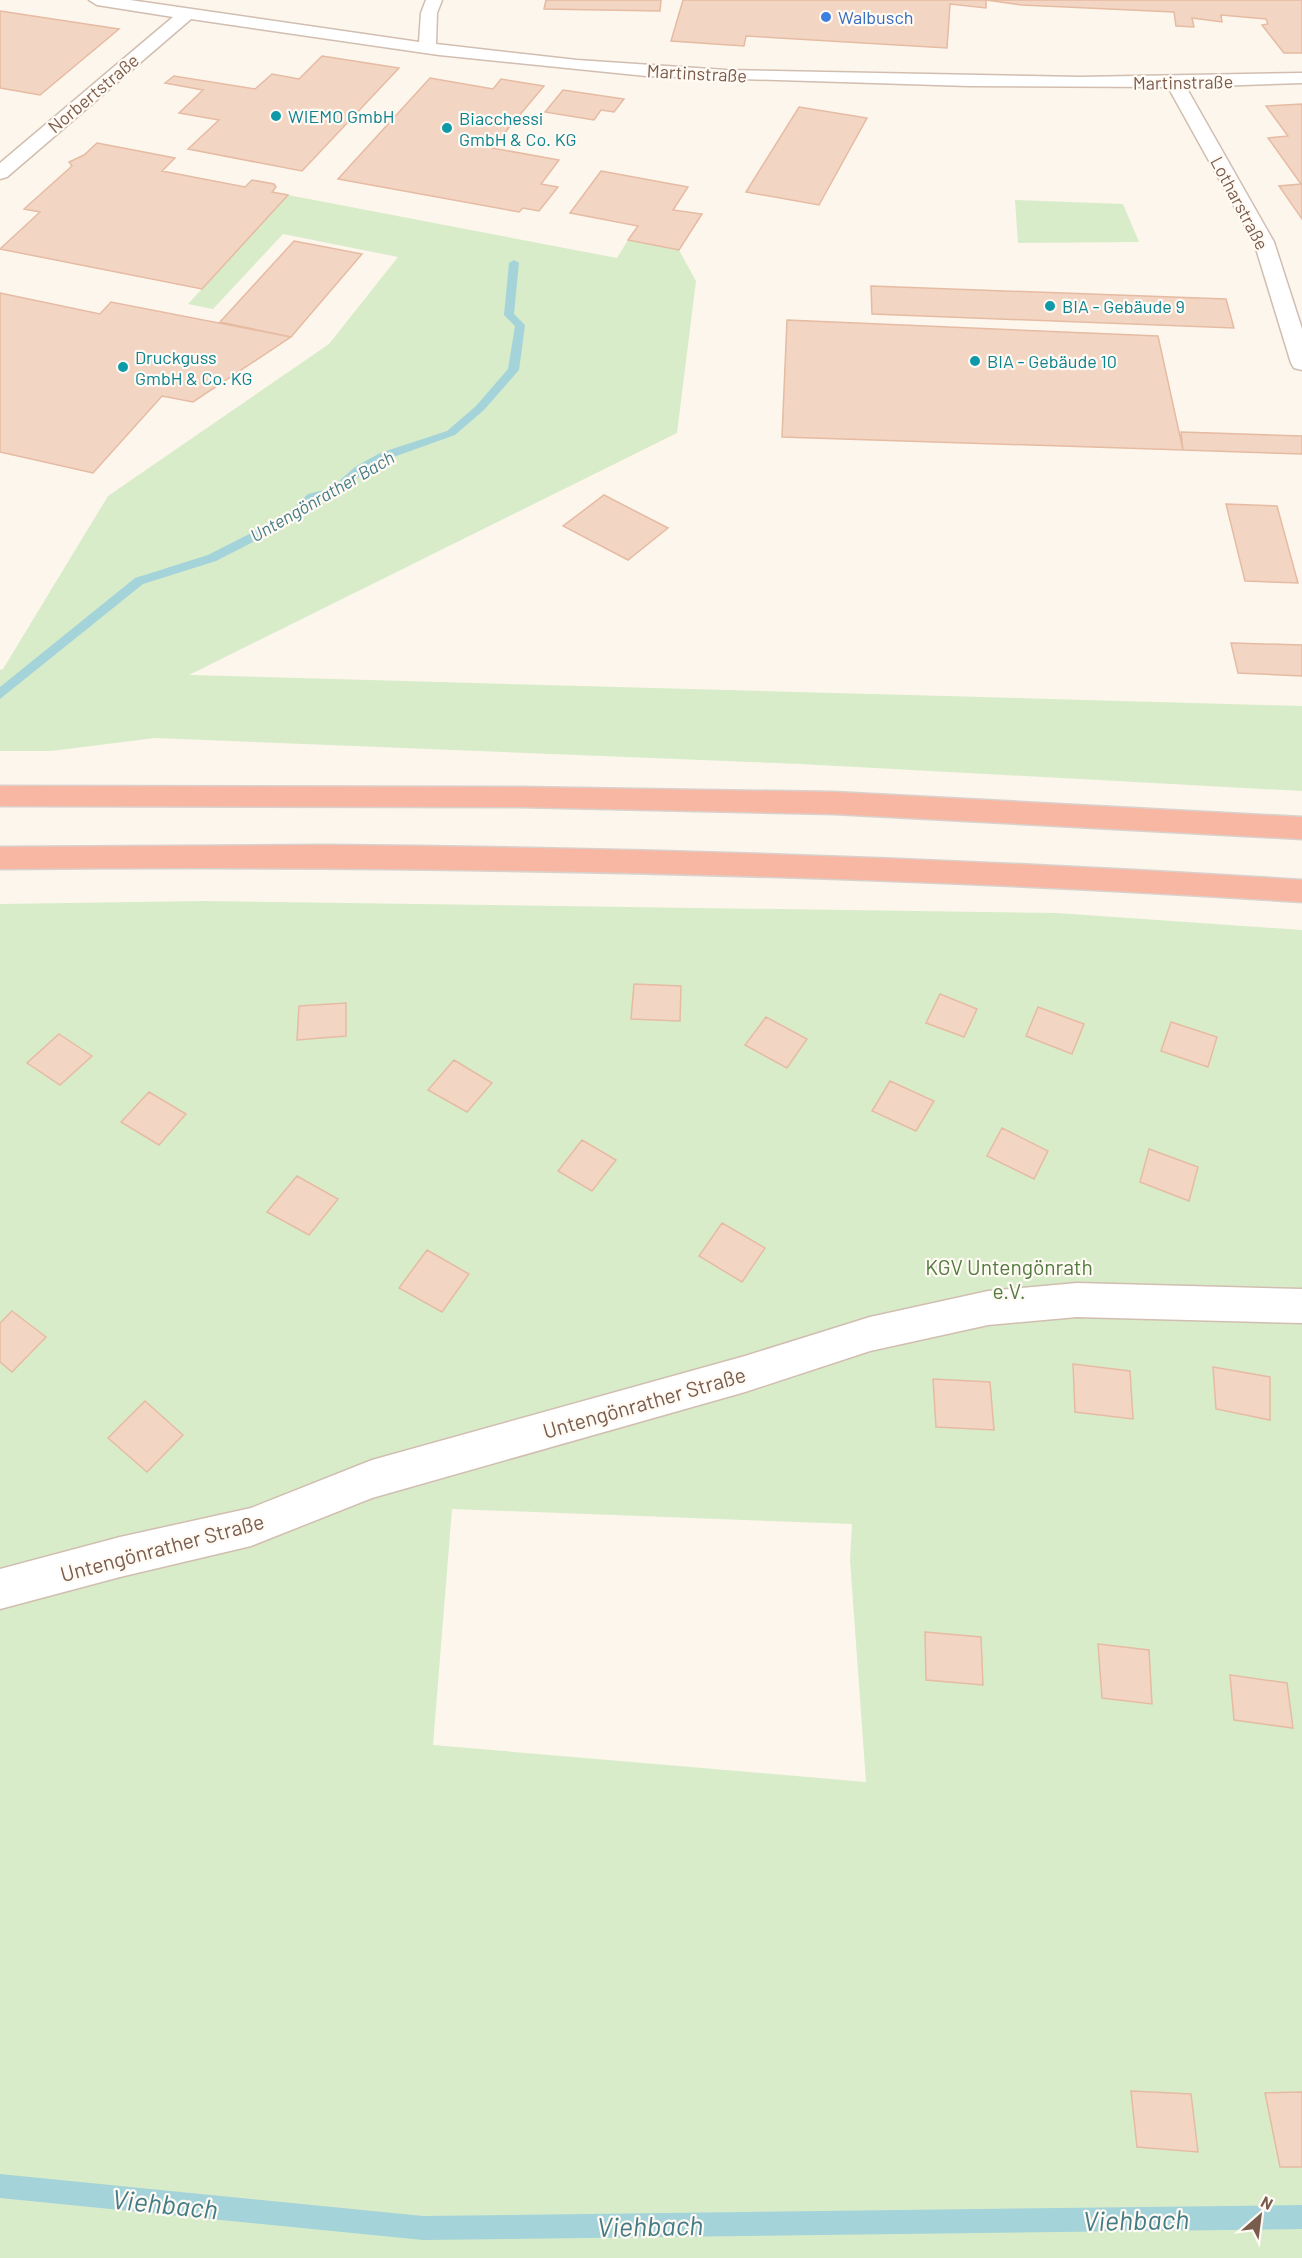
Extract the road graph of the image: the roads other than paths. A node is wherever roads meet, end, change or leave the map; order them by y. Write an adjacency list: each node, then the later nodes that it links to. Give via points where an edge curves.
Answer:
1 (97, 0): 3 (street, Martinstraße)
2 (434, 0): 4 (street, via 429,13)
3 (187, 14): 4 (street, Martinstraße); 7 (street, Norbertstraße)
4 (427, 48): 6 (street, Martinstraße, via 696,74)
5 (1302, 78): 6 (street, Martinstraße)
6 (1175, 83): 8 (street, Lotharstraße, via 1264,242)
7 (0, 173)
8 (1302, 363)
9 (0, 796): 10 (highway, via 822,802)
10 (1302, 828)
11 (0, 858): 12 (highway, via 520,858 882,867)
12 (1302, 891)
13 (1302, 1306): 14 (street, Untengönrather Straße, via 1077,1300 988,1308 870,1334 746,1374 372,1479 251,1527)
14 (0, 1589)

